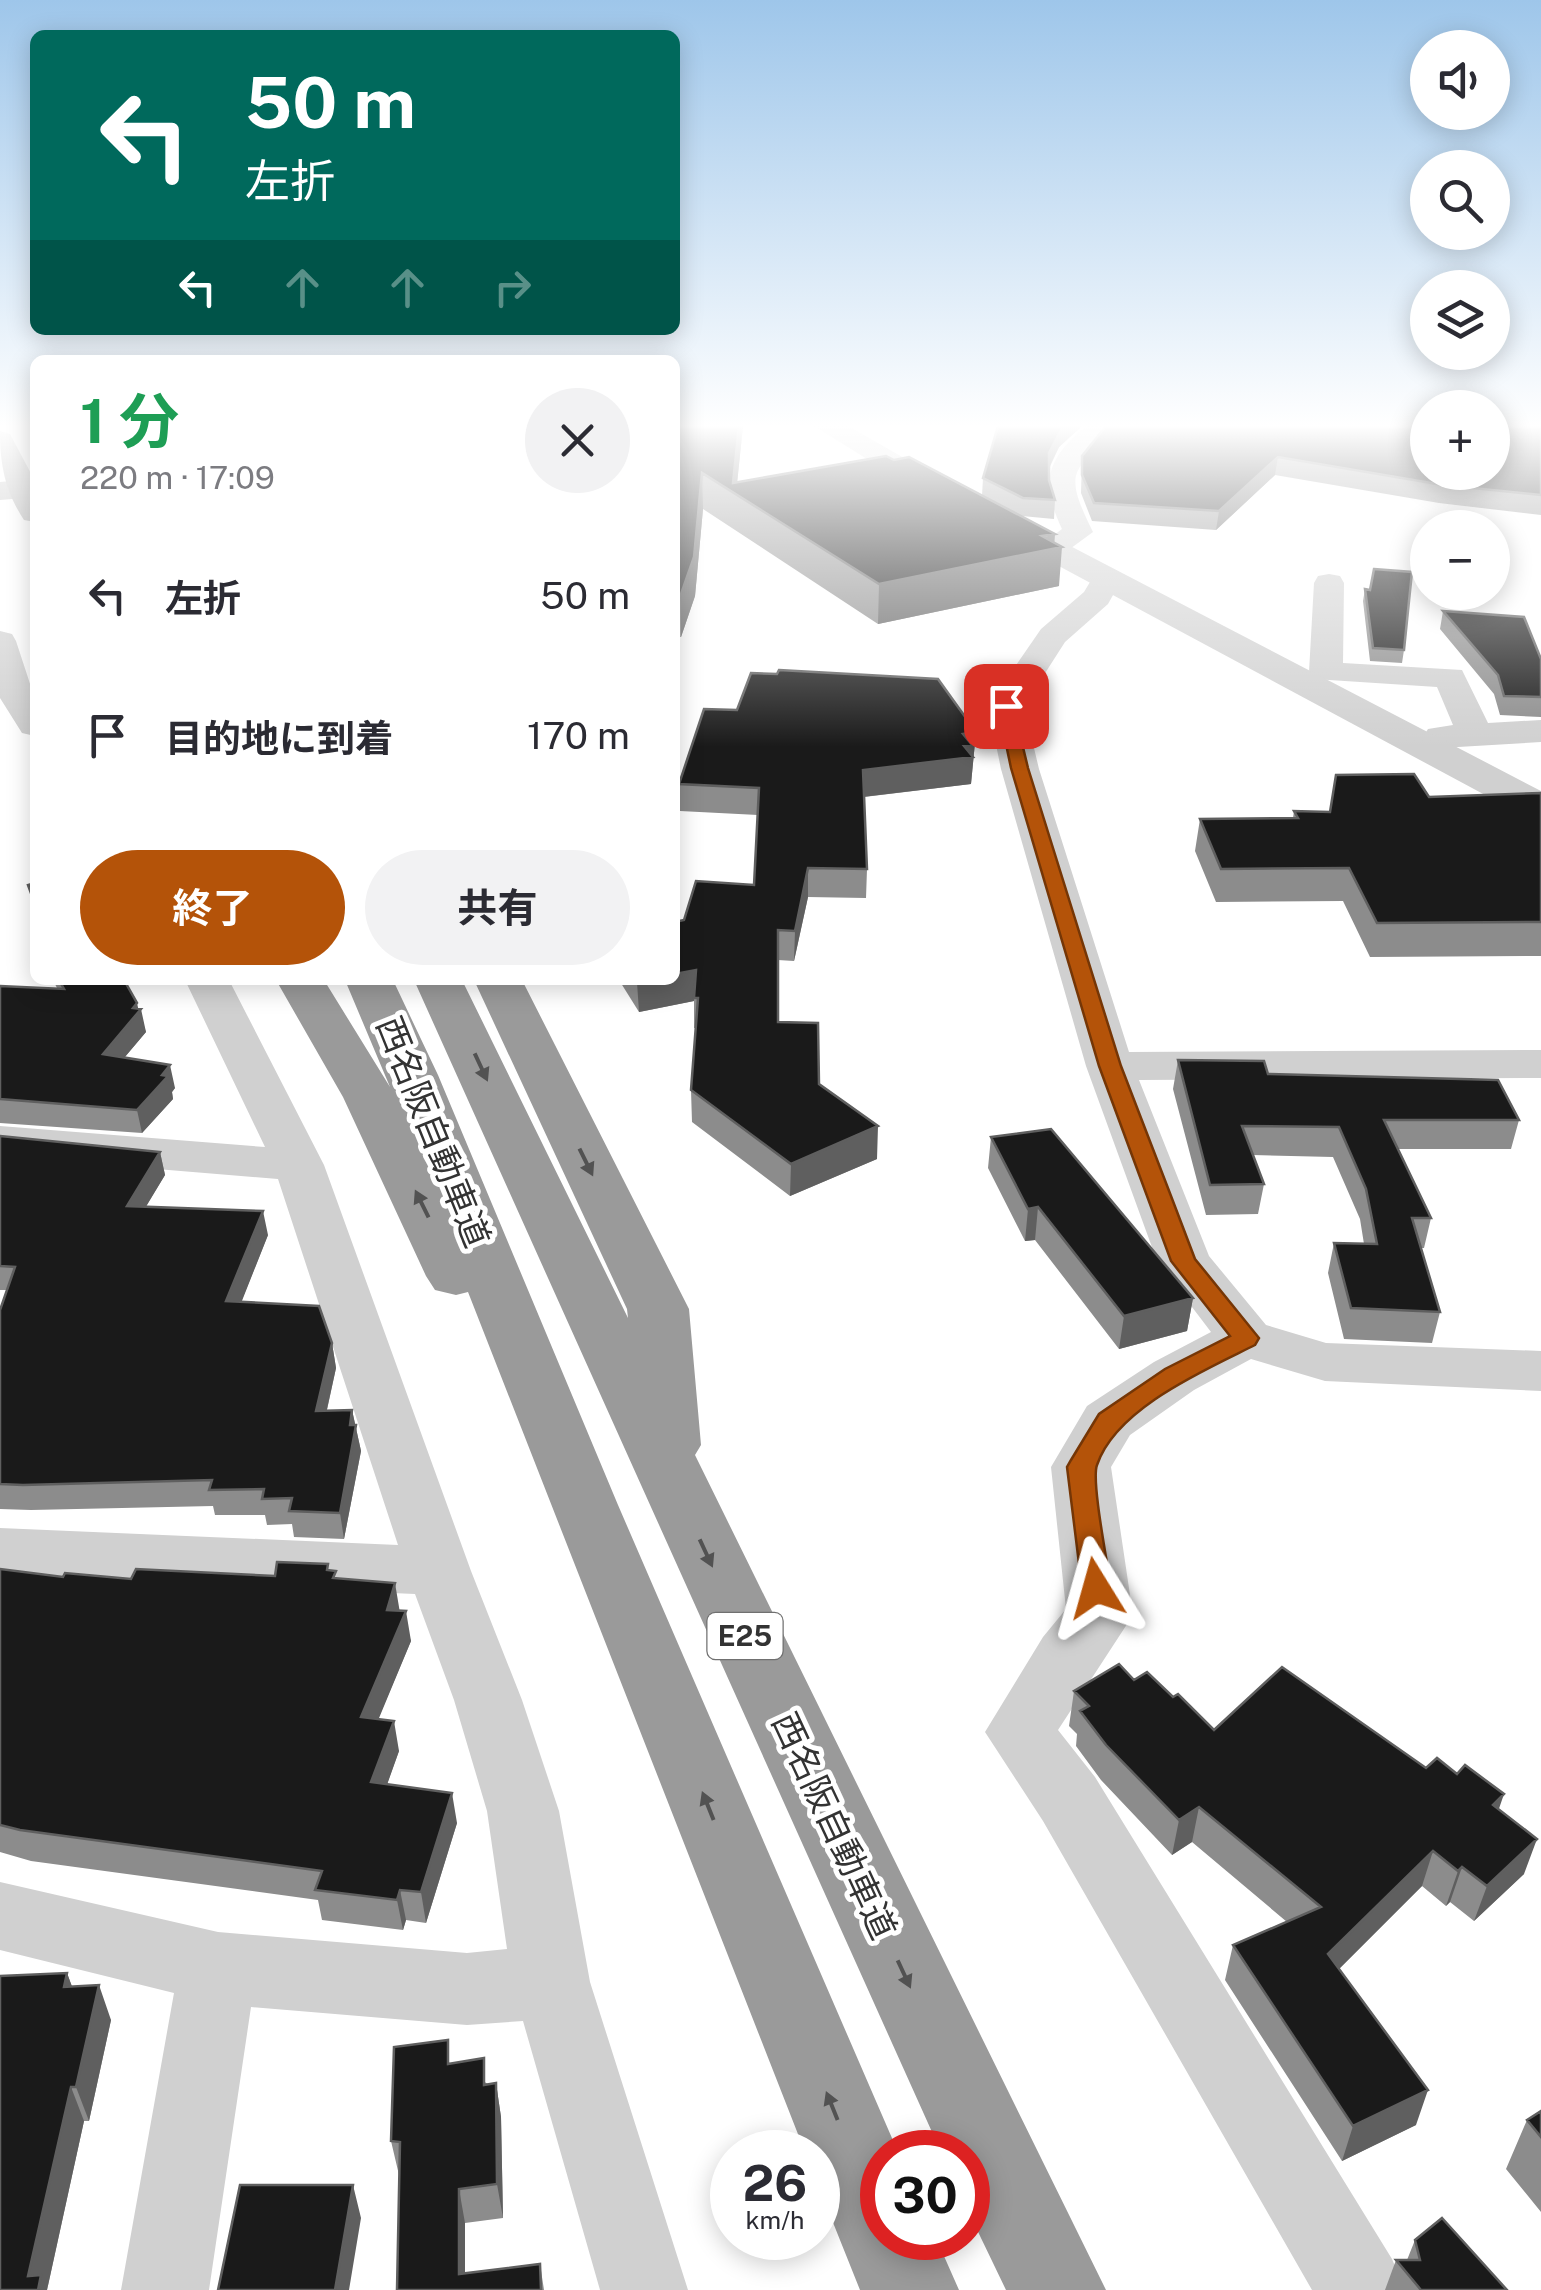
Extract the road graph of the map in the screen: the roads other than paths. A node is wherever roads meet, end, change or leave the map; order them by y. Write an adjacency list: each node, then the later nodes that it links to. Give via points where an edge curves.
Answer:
1 (1024, 533): 3 (street)
2 (1077, 533): 3 (street)
3 (1052, 548): 4 (street)
4 (1107, 579): 10 (street); 18 (street, via 1097,597 1053,636 1006,706)
5 (1328, 583): 9 (street, via 1326,672 1450,678)
6 (0, 641): 7 (street, via 4,667)
7 (30, 719)
8 (1541, 731): 9 (street)
9 (1475, 735): 10 (street)
10 (1411, 738): 11 (street)
11 (1541, 808)
12 (208, 985): 20 (street)
13 (303, 985): 24 (highway, one-way to 13, via 538,1446 370,1096)
14 (371, 985): 24 (highway, 西名阪自動車道)
15 (440, 985): 23 (highway, 西名阪自動車道 / E25, one-way to 23)
16 (500, 985): 23 (highway, one-way to 23, via 658,1309)
17 (1541, 1064): 18 (street)
18 (1110, 1066): 21 (street, via 1184,1261)
19 (3, 1146): 20 (street)
20 (298, 1165): 26 (street)
21 (1246, 1338): 22 (street, via 1325,1362); 32 (street, via 1108,1421 1081,1467 1100,1615 1020,1732 1069,1799)
22 (1541, 1371)
23 (670, 1477): 36 (highway, 西名阪自動車道 / E25, one-way to 36)
24 (584, 1505): 30 (highway, 西名阪自動車道, one-way to 24)
25 (0, 1552): 26 (street)
26 (439, 1572): 29 (street, via 523,1810)
27 (0, 1916): 28 (street)
28 (218, 1968): 29 (street, via 467,1989); 33 (street)
29 (550, 1982): 34 (street)
30 (860, 2175)
31 (896, 2260): 35 (highway)
32 (1339, 2282)
33 (166, 2290)
34 (644, 2290)
35 (910, 2290)
36 (1056, 2290)

